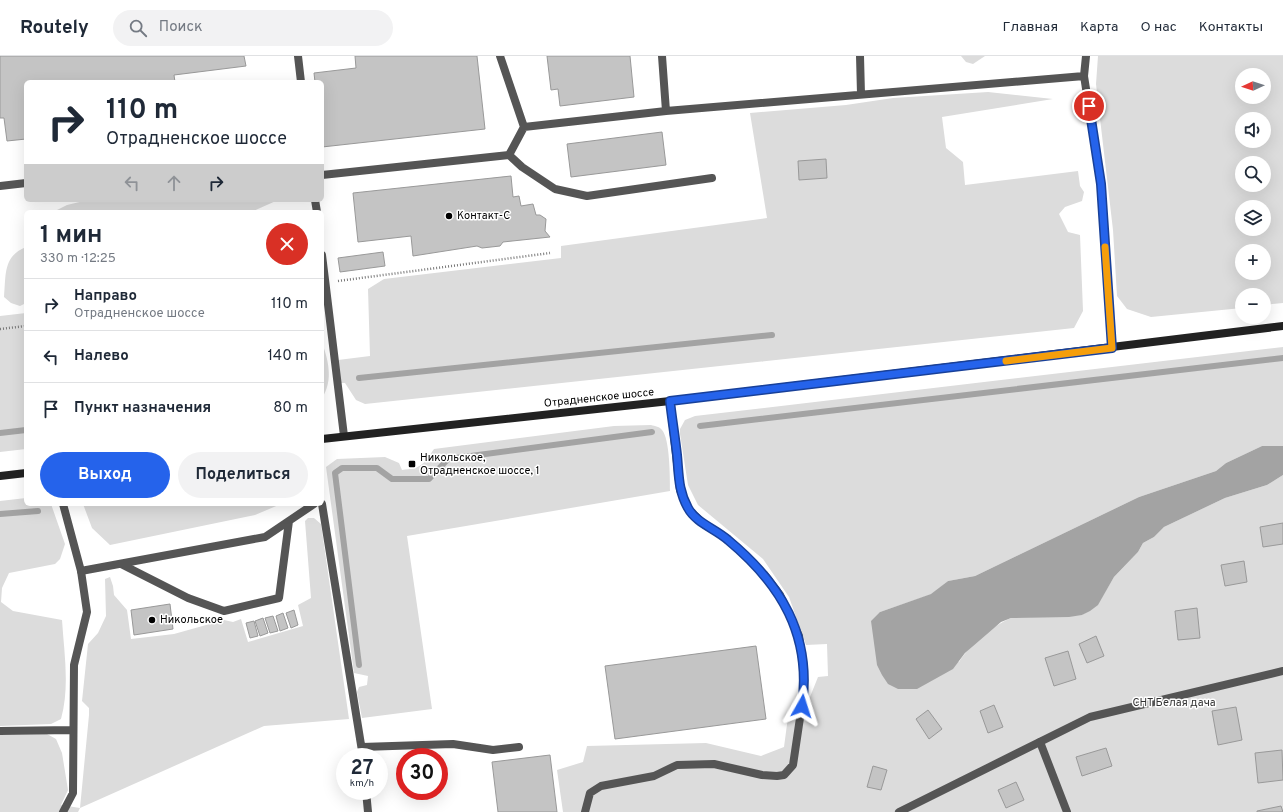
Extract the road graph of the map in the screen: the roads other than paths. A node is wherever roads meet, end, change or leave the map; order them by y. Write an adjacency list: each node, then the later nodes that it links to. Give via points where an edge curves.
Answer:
1 (298, 56): 7 (street)
2 (500, 56): 10 (street)
3 (662, 56): 9 (street)
4 (860, 56): 8 (street)
5 (1086, 56): 6 (street)
6 (1084, 76): 8 (street); 19 (street, via 1101,184)
7 (301, 80)
8 (861, 94): 9 (street)
9 (666, 111): 10 (street)
10 (524, 127): 11 (street)
11 (509, 155): 12 (street); 13 (street, via 555,189 587,196)
12 (324, 175)
13 (712, 178)
14 (24, 183): 15 (street)
15 (0, 186)
16 (324, 274): 17 (street)
17 (325, 300): 21 (street)
18 (1283, 326): 19 (main road, Отрадненское шоссе)
19 (1112, 348): 20 (main road, Отрадненское шоссе)
20 (670, 401): 21 (main road, Отрадненское шоссе); 40 (street, via 680,490 689,510 728,539 764,574 780,595 799,636 804,691 793,765 784,775 777,776 714,764 677,765 654,776 601,786 590,793)
21 (344, 436): 22 (main road, Отрадненское шоссе)
22 (324, 439)
23 (24, 473): 24 (main road)
24 (0, 476)
25 (63, 506): 30 (street)
26 (311, 506): 28 (street)
27 (322, 506): 35 (street)
28 (289, 521): 29 (street, via 265,537); 29 (street, via 279,598 224,611 188,598)
29 (121, 564): 30 (street)
30 (81, 571): 32 (street, via 87,612 74,666)
31 (1283, 672): 34 (street, via 1090,717)
32 (73, 730): 33 (street); 38 (street, via 73,793)
33 (0, 731)
34 (1040, 742): 41 (street); 42 (street)
35 (362, 747): 36 (street, via 453,744 493,750)
36 (519, 747)
37 (367, 800): 39 (street)
38 (63, 812)
39 (368, 812)
40 (585, 812)
41 (899, 812)
42 (1067, 812)

